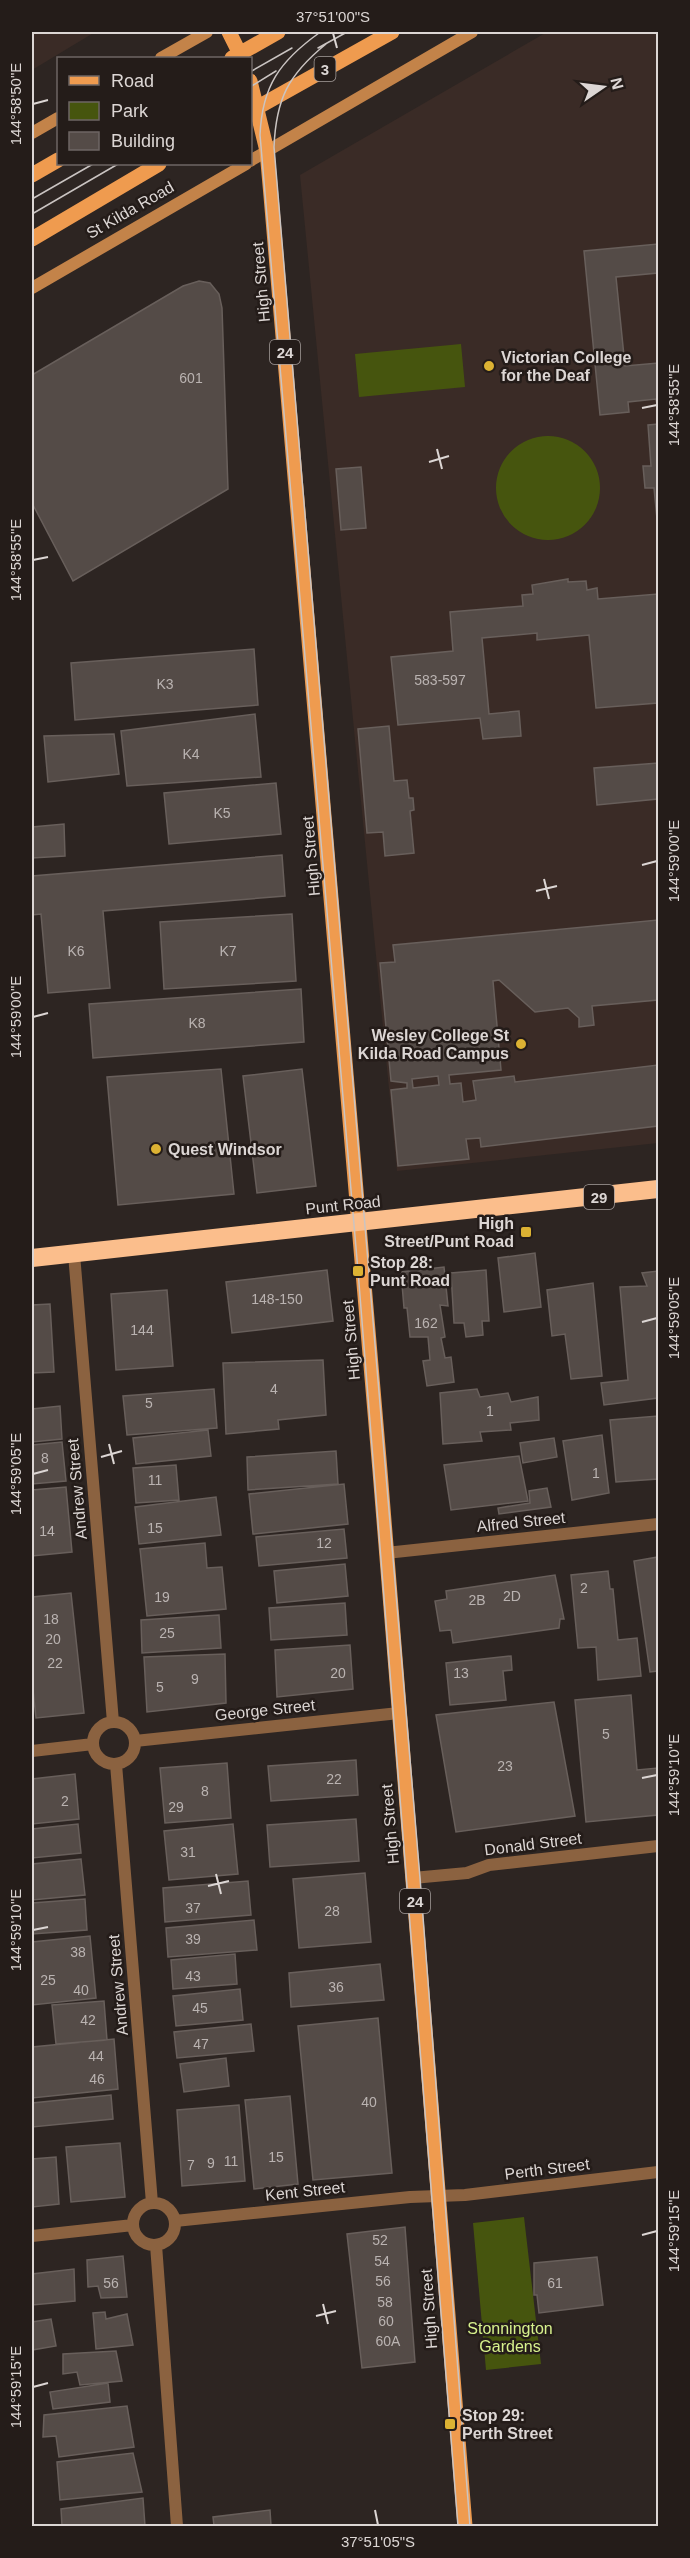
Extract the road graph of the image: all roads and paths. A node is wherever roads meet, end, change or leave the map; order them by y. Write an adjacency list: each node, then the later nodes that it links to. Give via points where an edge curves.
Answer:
1 (207, 32): 6 (main road)
2 (229, 32): 7 (main road)
3 (279, 32): 7 (main road)
4 (392, 32): 8 (main road, 3)
5 (472, 32): 11 (main road)
6 (163, 57)
7 (238, 57)
8 (254, 108): 11 (main road, High Street / 24)
9 (57, 119): 10 (main road)
10 (32, 133)
11 (267, 151): 12 (main road); 20 (main road, High Street / 24)
12 (252, 160)
13 (57, 161): 16 (main road)
14 (157, 165): 17 (main road, St Kilda Road)
15 (244, 165): 18 (main road, St Kilda Road)
16 (32, 175)
17 (32, 239)
18 (32, 288)
19 (658, 1189): 20 (highway, Punt Road / 29)
20 (359, 1223): 21 (highway, Punt Road / 29); 24 (main road, High Street / 24)
21 (74, 1254): 22 (highway, Punt Road / 29); 26 (street, Andrew Street)
22 (32, 1258)
23 (658, 1524): 24 (street, Alfred Street)
24 (386, 1553): 25 (main road, High Street / 24)
25 (399, 1713): 27 (street, George Street); 32 (main road, High Street / 24)
26 (113, 1722): 27 (street, via 130,1729); 28 (street, via 97,1731)
27 (135, 1741): 30 (street, via 128,1759)
28 (93, 1744): 29 (street); 30 (street, via 98,1756)
29 (32, 1751)
30 (116, 1764): 35 (street, Andrew Street)
31 (658, 1846): 32 (street, Donald Street, via 489,1865 467,1873)
32 (413, 1878): 34 (main road, High Street / 24)
33 (658, 2172): 34 (street, Perth Street)
34 (438, 2196): 36 (street, Kent Street); 41 (main road, High Street / 24)
35 (152, 2203): 36 (street, via 167,2208); 37 (street, via 140,2208)
36 (174, 2221): 39 (street, via 175,2228 168,2240)
37 (133, 2225): 38 (street); 39 (street, via 138,2238)
38 (32, 2236)
39 (156, 2245): 40 (street)
40 (177, 2526)
41 (465, 2526)

